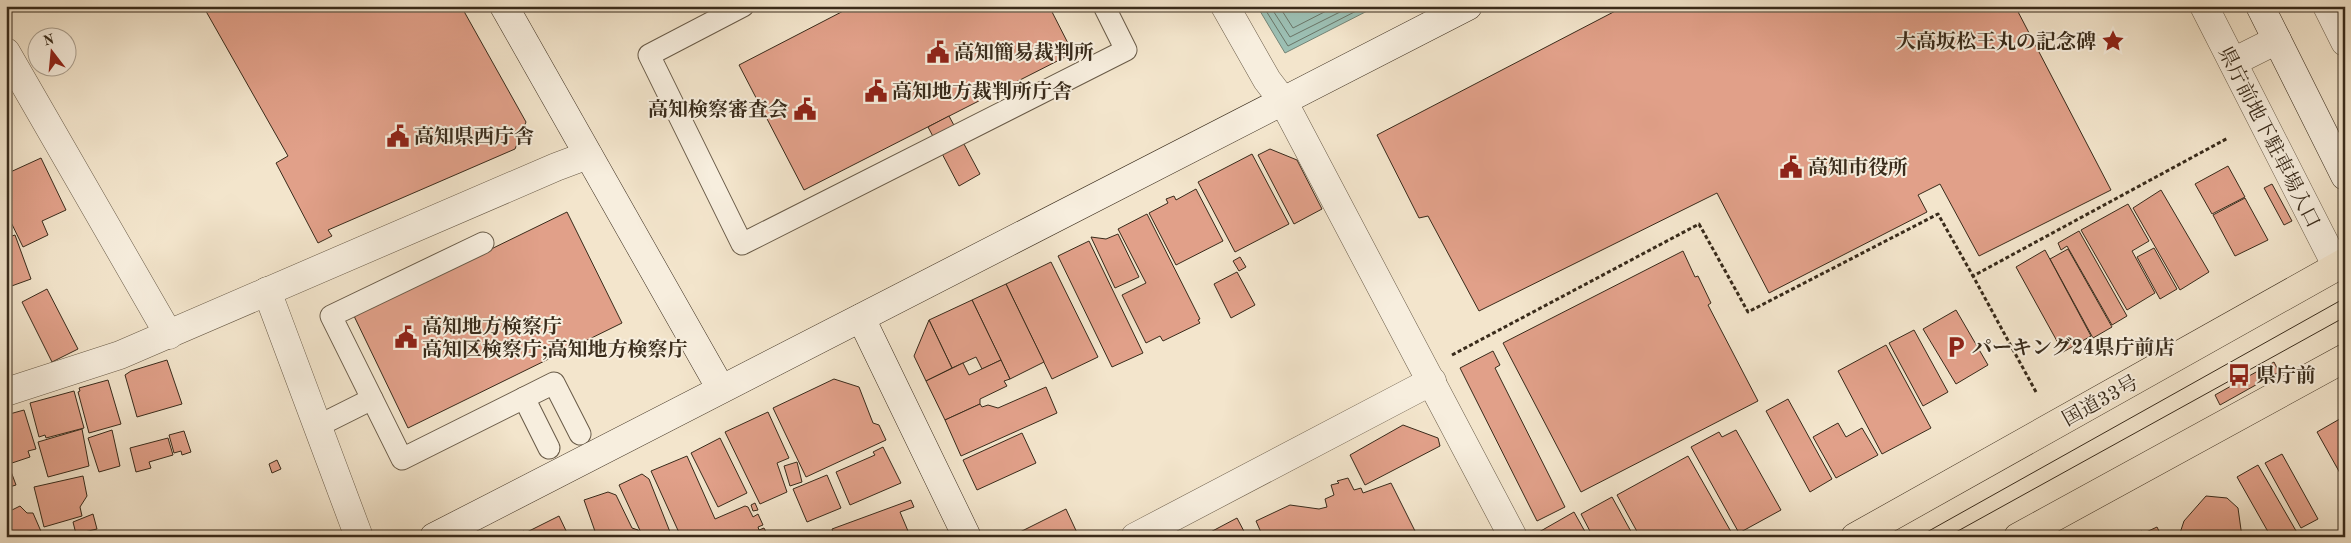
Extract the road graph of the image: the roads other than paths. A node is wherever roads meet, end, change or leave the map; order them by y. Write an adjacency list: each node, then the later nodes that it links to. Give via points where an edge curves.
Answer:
1 (504, 6): 14 (street)
2 (743, 6): 3 (lane, via 649,55 742,244 1126,50)
3 (1104, 6)
4 (1225, 6): 13 (street)
5 (1468, 6): 13 (street)
6 (2204, 6): 12 (street, 県庁前地下駐車場入口)
7 (2260, 6): 9 (street)
8 (2327, 6): 10 (street)
9 (2277, 40): 12 (street); 15 (street)
10 (2345, 42)
11 (6, 52): 20 (street)
12 (2233, 62): 17 (street, 県庁前地下駐車場入口)
13 (1283, 101): 19 (street); 22 (street)
14 (588, 155): 18 (street); 23 (street)
15 (2345, 176)
16 (483, 243): 26 (lane, via 332,316)
17 (2341, 264): 35 (highway, 国道33号)
18 (267, 291): 20 (street); 27 (street)
19 (860, 318): 23 (street); 32 (street)
20 (169, 335): 24 (street, via 120,355)
21 (2345, 358): 36 (highway)
22 (1432, 381): 33 (street); 34 (street)
23 (721, 390): 31 (street)
24 (6, 392)
25 (524, 398): 26 (lane, via 402,459); 28 (lane, via 554,383); 29 (lane)
26 (372, 399): 27 (lane)
27 (318, 426): 30 (street)
28 (580, 434)
29 (549, 448)
30 (359, 537)
31 (434, 537)
32 (967, 537)
33 (1135, 537)
34 (1512, 537)
35 (1855, 537)
36 (2018, 537)

